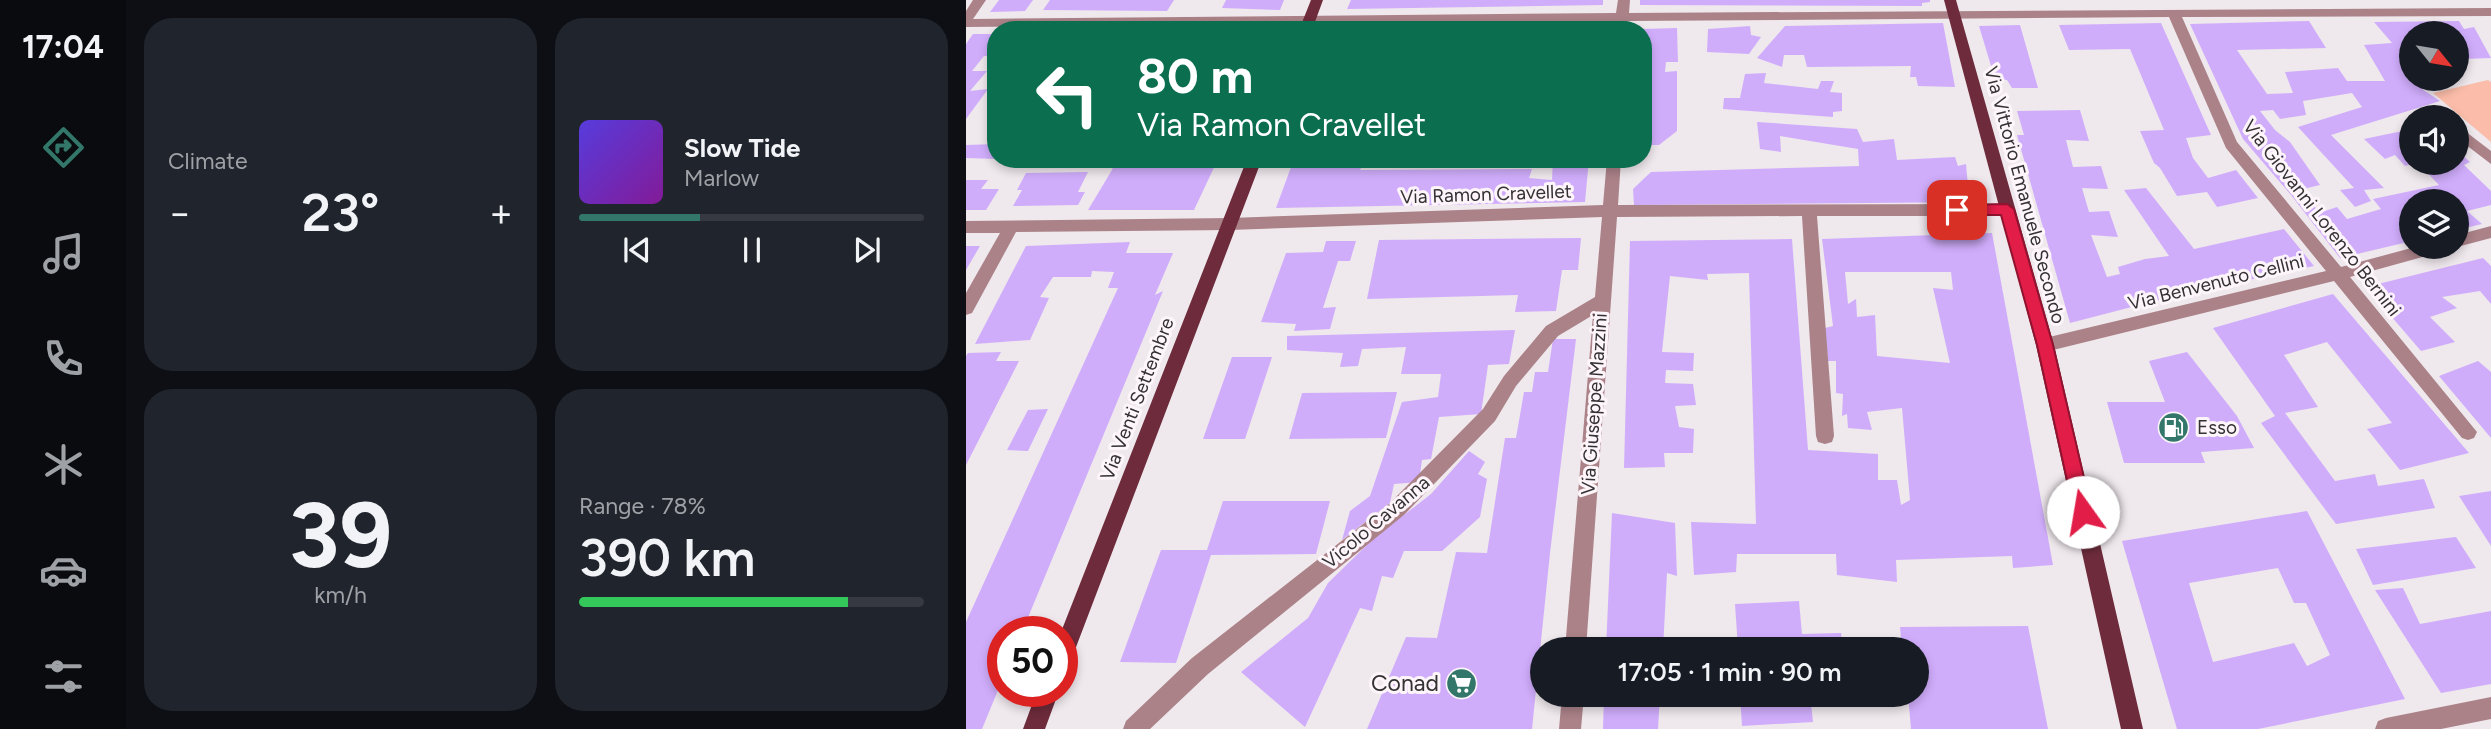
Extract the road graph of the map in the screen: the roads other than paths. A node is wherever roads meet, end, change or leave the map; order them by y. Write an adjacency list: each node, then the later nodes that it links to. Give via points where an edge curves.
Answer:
1 (980, 0): 9 (street)
2 (1317, 0): 7 (main road)
3 (1623, 0): 8 (street)
4 (1952, 7): 5 (street); 11 (street); 16 (main road, Via Vittorio Emanuele Secondo)
5 (2173, 12): 6 (street); 25 (street, Via Giovanni Lorenzo Bernini, via 2231,144)
6 (2491, 12)
7 (1309, 21)
8 (1622, 21)
9 (966, 22): 10 (street)
10 (987, 22)
11 (1652, 22)
12 (2469, 140): 13 (street)
13 (2491, 159)
14 (1252, 168): 19 (main road, Via Venti Settembre)
15 (1613, 168): 17 (street, Via Giuseppe Mazzini)
16 (2007, 209): 18 (street, Via Ramon Cravellet); 28 (main road, Via Vittorio Emanuele Secondo)
17 (1611, 211): 18 (street, Via Ramon Cravellet); 19 (street, Via Ramon Cravellet); 26 (street, Via Giuseppe Mazzini)
18 (1809, 211): 30 (street)
19 (1230, 224): 20 (street, Via Ramon Cravellet); 31 (main road, Via Venti Settembre)
20 (1012, 226): 21 (street, Via Ramon Cravellet); 27 (street)
21 (966, 227)
22 (2491, 232): 23 (street)
23 (2469, 238)
24 (2399, 257): 25 (street, Via Benvenuto Cellini)
25 (2339, 274): 28 (street, Via Benvenuto Cellini); 29 (street, Via Giovanni Lorenzo Bernini)
26 (1601, 302): 32 (street, Via Giuseppe Mazzini); 37 (street, Vicolo Cavanna, via 1552,331 1510,381 1489,415 1424,484 1200,666)
27 (966, 308)
28 (2045, 345): 39 (main road, Via Vittorio Emanuele Secondo)
29 (2468, 432)
30 (1825, 436)
31 (1077, 616)
32 (1577, 637)
33 (1042, 707): 36 (main road)
34 (1572, 707): 38 (street)
35 (2491, 708): 40 (street)
36 (1034, 729)
37 (1134, 729)
38 (1570, 729)
39 (2132, 729)
40 (2386, 729)

